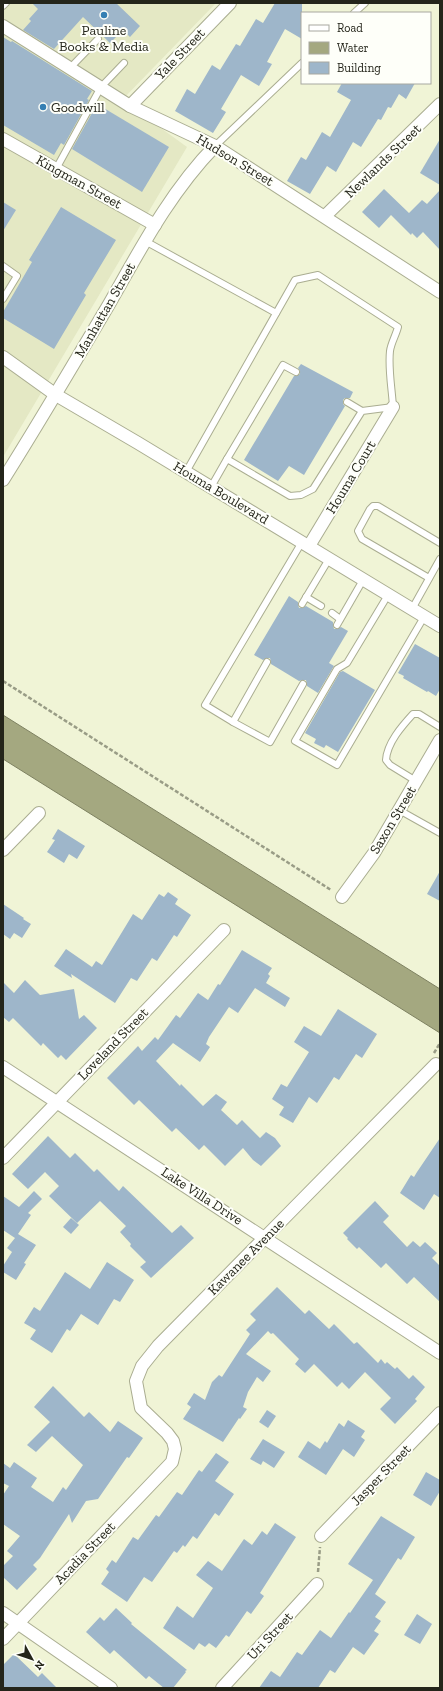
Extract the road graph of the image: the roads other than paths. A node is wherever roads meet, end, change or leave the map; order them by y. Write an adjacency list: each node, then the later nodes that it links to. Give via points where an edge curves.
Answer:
1 (6, 3): 4 (lane)
2 (230, 3): 13 (street, Yale Street)
3 (365, 3): 5 (lane)
4 (3, 6)
5 (355, 12)
6 (3, 26): 10 (street, Hudson Street)
7 (98, 39): 10 (lane)
8 (124, 63): 11 (lane)
9 (301, 64): 15 (lane)
10 (70, 68): 11 (street, Hudson Street)
11 (101, 87): 13 (street, Hudson Street); 16 (lane)
12 (440, 104): 17 (street, Newlands Street)
13 (130, 106): 15 (street, Hudson Street)
14 (3, 140): 16 (street, Kingman Street)
15 (215, 146): 17 (street, Hudson Street); 18 (street, Manhattan Street, via 196,166)
16 (56, 169): 18 (street, Kingman Street)
17 (325, 216): 21 (street, Hudson Street)
18 (155, 225): 19 (street, Manhattan Street)
19 (145, 241): 23 (lane); 26 (street, Manhattan Street)
20 (3, 266): 22 (lane, via 17,276)
21 (440, 292)
22 (3, 299)
23 (276, 313): 28 (lane, via 295,280 318,275 398,327 390,350); 31 (lane)
24 (3, 358): 26 (street, Houma Boulevard)
25 (296, 372): 30 (lane, via 283,365)
26 (56, 395): 31 (street, Houma Boulevard); 32 (street, Manhattan Street)
27 (347, 402): 29 (lane)
28 (393, 407): 29 (lane); 35 (street, Houma Court)
29 (362, 411): 30 (lane, via 314,489 301,495 290,496 283,493)
30 (228, 459): 33 (lane)
31 (186, 472): 33 (street, Houma Boulevard)
32 (4, 478)
33 (212, 487): 35 (street, Houma Boulevard)
34 (440, 543): 38 (lane, via 378,506 370,509 358,531 362,539)
35 (305, 544): 36 (street, Houma Boulevard); 52 (lane, via 205,705)
36 (329, 559): 39 (street, Houma Boulevard); 41 (lane)
37 (440, 559): 38 (lane)
38 (429, 578): 44 (lane)
39 (363, 580): 40 (street, Houma Boulevard); 47 (lane)
40 (388, 595): 44 (street, Houma Boulevard); 46 (lane, via 347,663 337,669 295,741 337,765)
41 (306, 597): 42 (lane); 43 (lane)
42 (302, 604)
43 (321, 606)
44 (412, 609): 46 (street, Houma Boulevard)
45 (332, 613): 47 (lane)
46 (424, 617): 49 (street, Houma Boulevard)
47 (340, 619): 48 (lane)
48 (337, 625)
49 (440, 626)
50 (267, 662): 52 (lane)
51 (303, 684): 52 (lane, via 270,742)
52 (233, 722)
53 (440, 727): 55 (lane, via 419,714 413,714 401,727 386,754 386,760 390,765)
54 (440, 740): 55 (street, Saxon Street)
55 (416, 781): 56 (street, Saxon Street)
56 (399, 810): 58 (lane); 60 (street, Saxon Street, via 374,853)
57 (39, 813): 59 (street)
58 (440, 833)
59 (3, 850)
60 (342, 897)
61 (224, 930): 64 (street, Loveland Street)
62 (436, 1064): 66 (street, Kawanee Avenue)
63 (3, 1067): 64 (street, Lake Villa Drive)
64 (57, 1102): 65 (street, Loveland Street); 66 (street, Lake Villa Drive)
65 (3, 1158)
66 (265, 1237): 67 (street, Lake Villa Drive); 69 (street, Kawanee Avenue, via 158,1346 142,1366 136,1380 141,1408 173,1441 175,1449 172,1462)
67 (440, 1353)
68 (440, 1413): 70 (street, Jasper Street)
69 (167, 1467): 73 (street, Acadia Street)
70 (321, 1536)
71 (317, 1584): 76 (street, Uri Street)
72 (3, 1613): 73 (street)
73 (18, 1623): 74 (street, Acadia Street); 75 (street)
74 (3, 1639)
75 (111, 1688)
76 (222, 1688)

